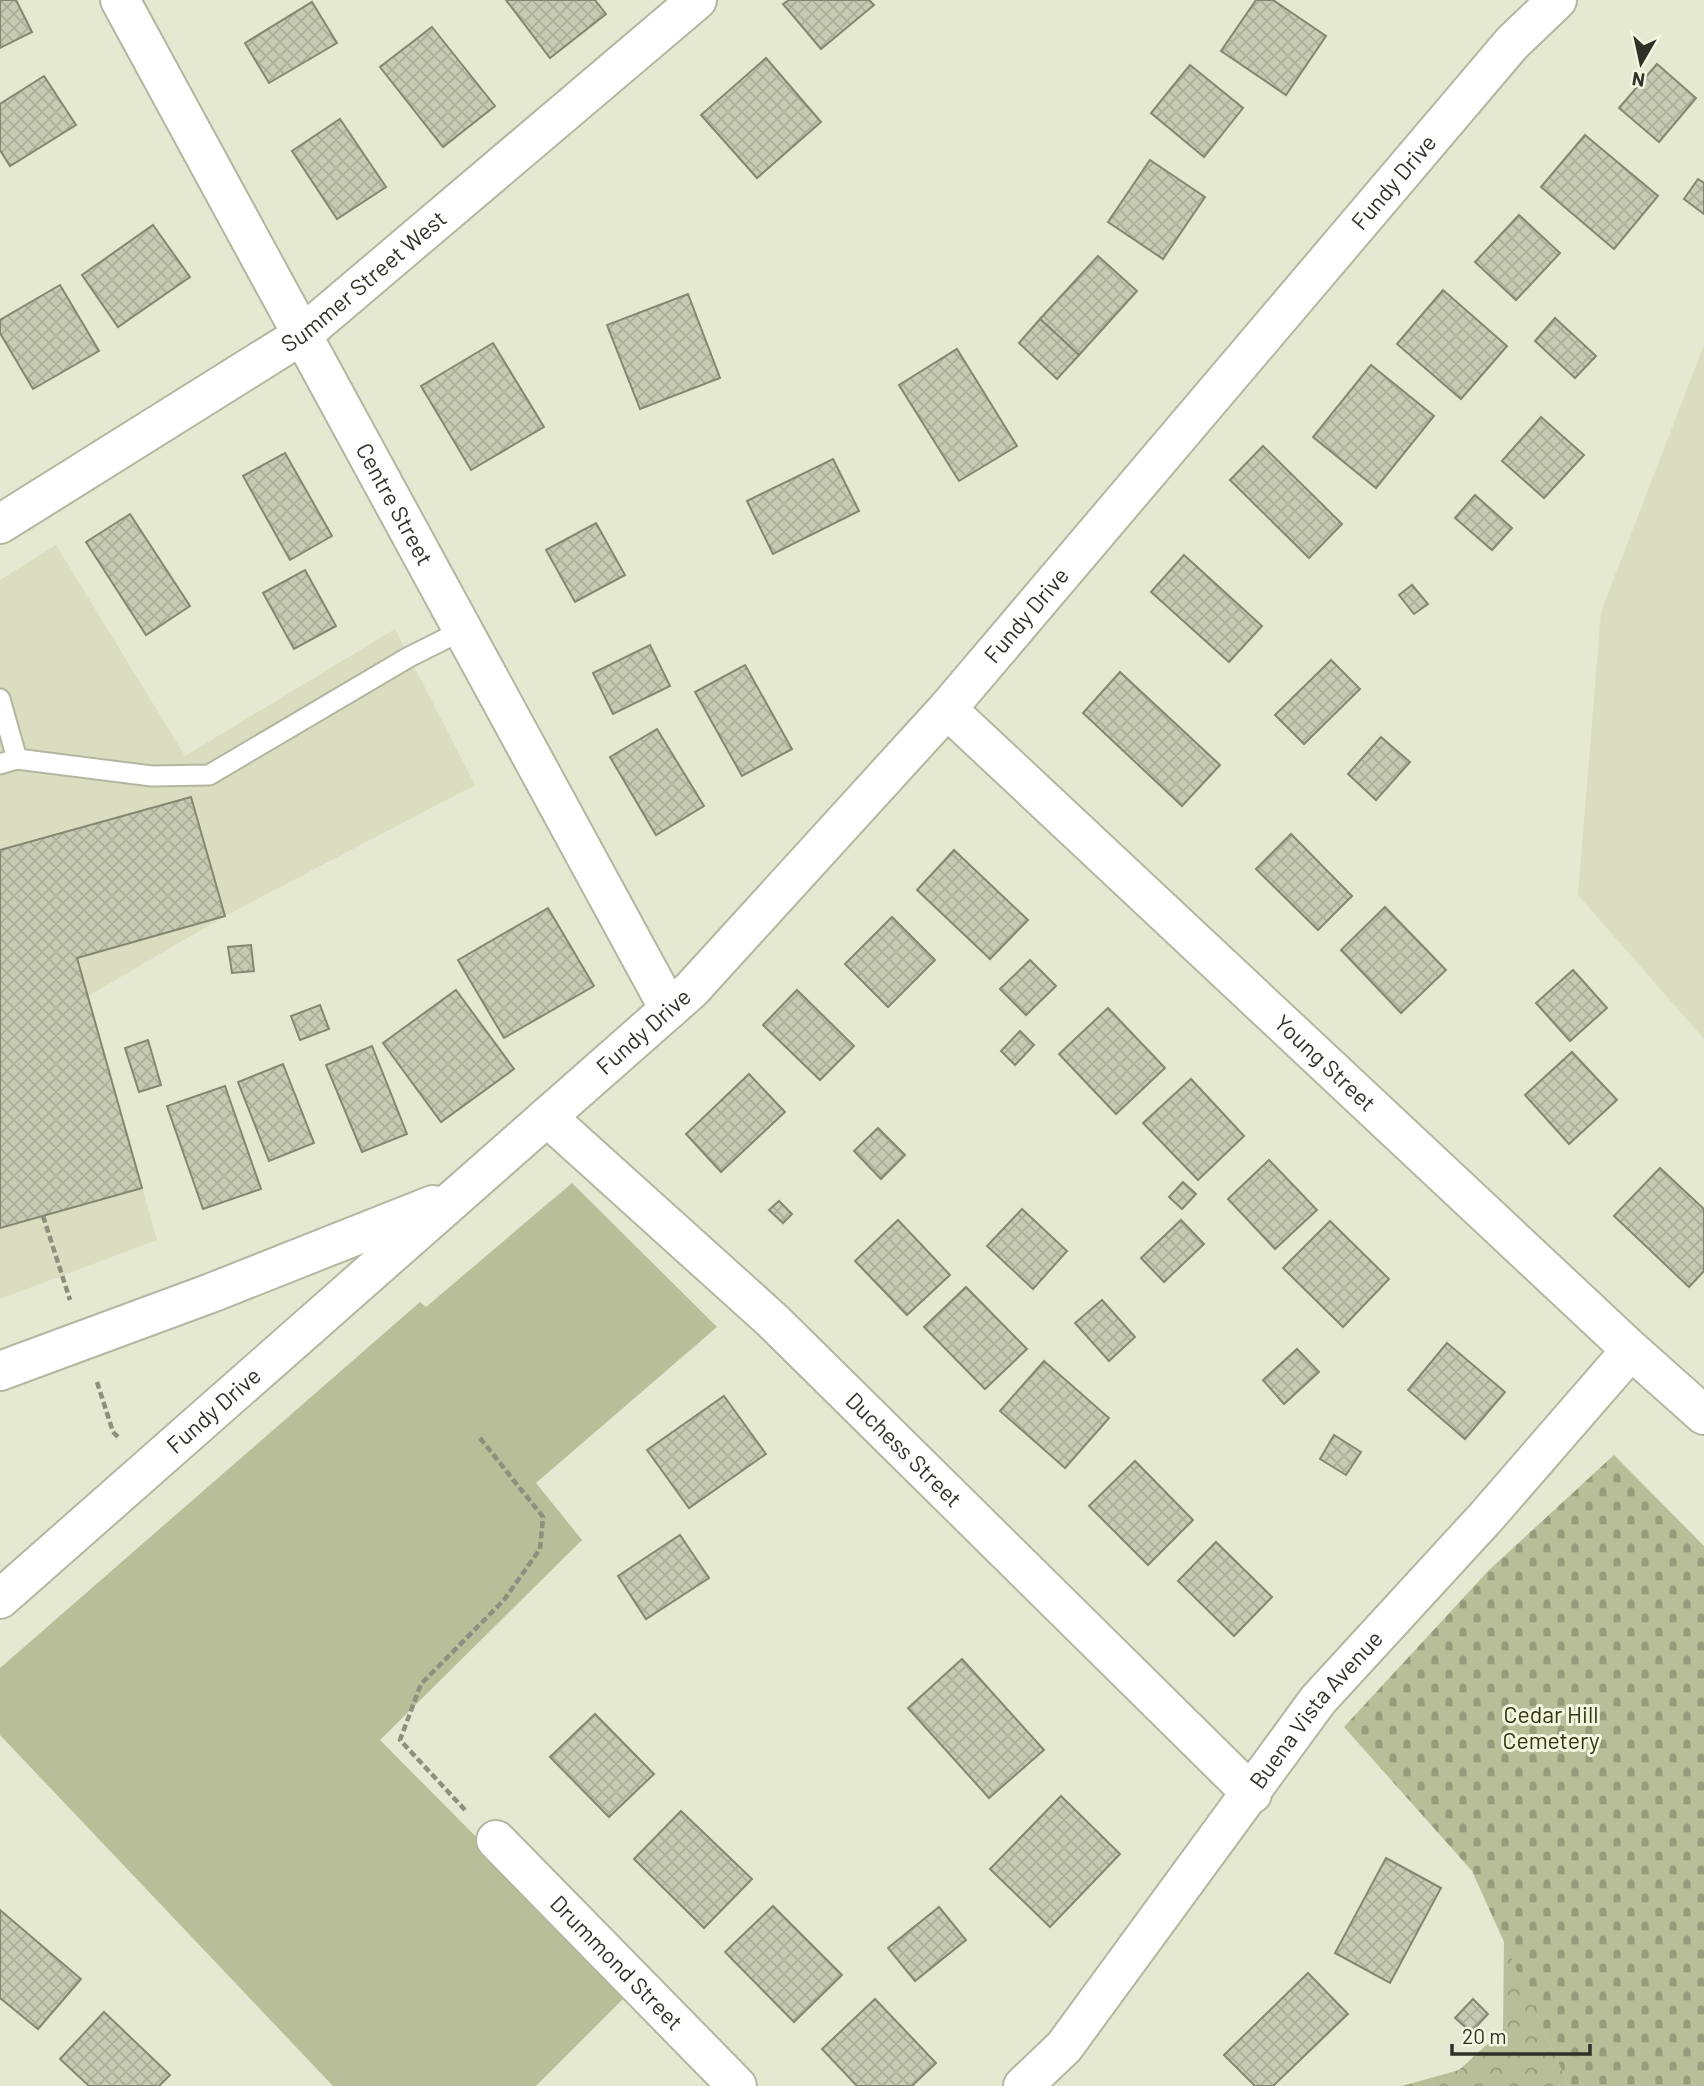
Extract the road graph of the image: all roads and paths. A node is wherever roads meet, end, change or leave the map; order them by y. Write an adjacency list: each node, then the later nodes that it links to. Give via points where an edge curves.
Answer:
1 (120, 0): 4 (street, Centre Street)
2 (697, 0): 4 (street, Summer Street West)
3 (1557, 0): 8 (street, Fundy Drive, via 1497,61)
4 (302, 335): 5 (street, Summer Street West); 6 (street, Centre Street)
5 (0, 524)
6 (463, 630): 9 (lane, via 209,775 152,776); 10 (street, Centre Street)
7 (0, 699): 9 (lane)
8 (947, 709): 10 (street, Fundy Drive); 13 (street, Young Street)
9 (9, 761)
10 (669, 1009): 11 (street, Fundy Drive)
11 (547, 1117): 12 (street, Fundy Drive); 18 (street, Duchess Street, via 773,1321)
12 (459, 1195): 14 (street, Fundy Drive); 17 (street, Fundy Drive)
13 (1630, 1350): 15 (street, Young Street); 18 (street, Buena Vista Avenue, via 1487,1516 1318,1700)
14 (0, 1371)
15 (1704, 1415)
16 (481, 1438): 19 (path, via 543,1517 540,1549 504,1600 421,1684 400,1740)
17 (0, 1599)
18 (1252, 1794): 21 (street, Buena Vista Avenue, via 1064,2047)
19 (496, 1840): 20 (street, Drummond Street)
20 (737, 2086)
21 (1023, 2086)

